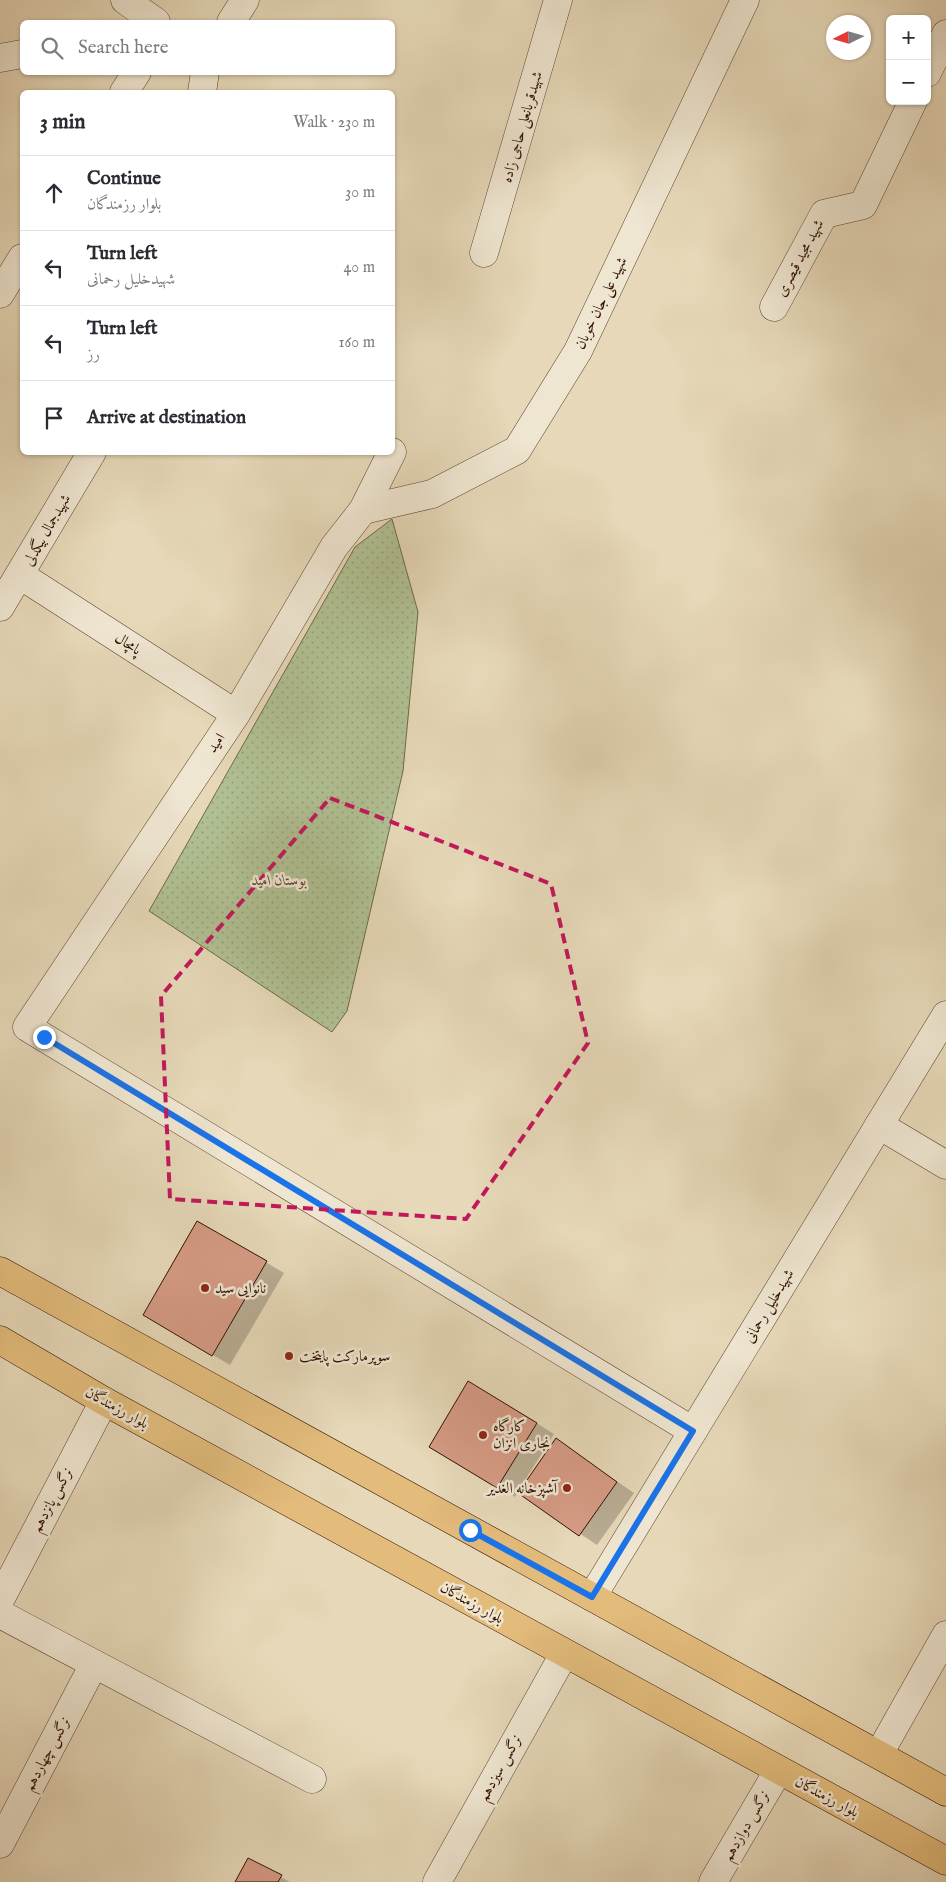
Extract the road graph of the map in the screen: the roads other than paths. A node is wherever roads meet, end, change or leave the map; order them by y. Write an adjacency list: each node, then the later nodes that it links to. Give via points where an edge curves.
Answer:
1 (125, 0): 5 (street)
2 (245, 0): 6 (street)
3 (558, 0): 16 (street, شهیدقربانعلی حاجی زاده)
4 (745, 0): 22 (street, شهید علی جان خوبان, via 578,351 517,450 432,494)
5 (153, 20)
6 (232, 20)
7 (946, 34): 10 (street)
8 (20, 54): 9 (street)
9 (0, 58)
10 (931, 65)
11 (135, 75): 13 (street)
12 (205, 75): 14 (street)
13 (125, 90)
14 (202, 90)
15 (911, 105): 19 (street, شهید مجید قیصری, via 863,205 824,214)
16 (484, 253)
17 (20, 261): 18 (street)
18 (0, 294)
19 (774, 307)
20 (90, 455): 23 (street, شهیدجمال بیگدلی)
21 (391, 455): 22 (street, امید)
22 (363, 510): 25 (street, امید, via 334,547)
23 (20, 575): 24 (street, شهیدجمال بیگدلی); 25 (street, پامچال)
24 (0, 607)
25 (236, 714): 32 (street, امید, via 27,1027)
26 (946, 1015): 27 (street, شهیدخلیل رحمانی)
27 (879, 1125): 28 (street); 32 (street, شهیدخلیل رحمانی)
28 (946, 1165)
29 (0, 1271): 33 (main road)
30 (0, 1340): 31 (main road, بلوار رزمندگان)
31 (104, 1402): 34 (street, نرگس پانزدهم); 37 (main road, بلوار رزمندگان)
32 (693, 1431): 33 (street, شهیدخلیل رحمانی)
33 (592, 1597): 39 (main road)
34 (0, 1600)
35 (0, 1614): 38 (street)
36 (946, 1635): 39 (street)
37 (564, 1654): 40 (main road, بلوار رزمندگان); 45 (street, نرگس سیزدهم)
38 (94, 1664): 41 (street); 43 (street, نرگس چهاردهم)
39 (879, 1754): 42 (main road)
40 (778, 1771): 44 (main road, بلوار رزمندگان); 46 (street, نرگس دوازدهم)
41 (312, 1779)
42 (946, 1792)
43 (0, 1844)
44 (946, 1861)
45 (437, 1882)
46 (714, 1882)

